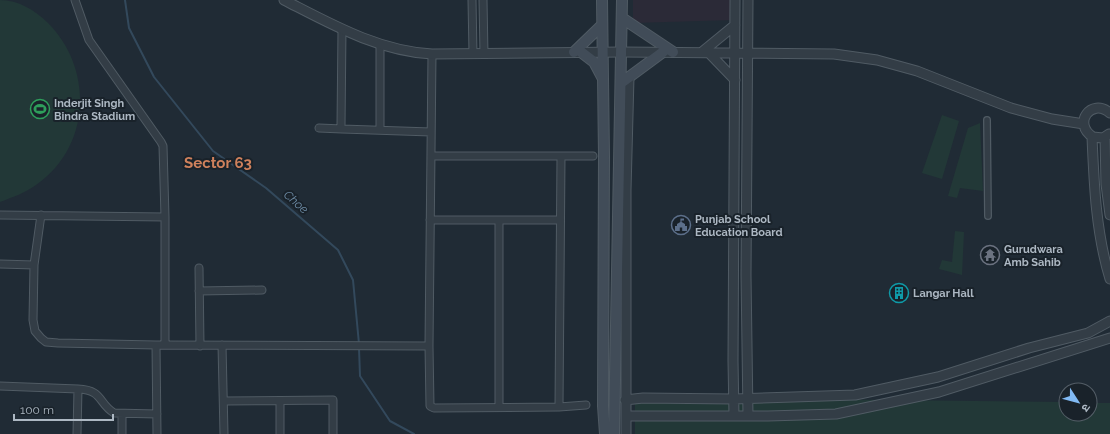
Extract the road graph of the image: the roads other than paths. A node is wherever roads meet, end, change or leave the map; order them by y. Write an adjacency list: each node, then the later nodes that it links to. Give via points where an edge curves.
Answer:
1 (75, 0): 45 (street, via 88,40 161,142 164,151)
2 (284, 0): 12 (street)
3 (472, 0): 22 (street)
4 (483, 0): 23 (street)
5 (602, 0): 10 (main road)
6 (622, 0): 9 (main road)
7 (735, 0): 11 (street)
8 (748, 0): 20 (street)
9 (622, 18): 16 (main road); 17 (main road)
10 (602, 25): 14 (main road); 15 (main road)
11 (735, 25): 18 (street); 19 (street)
12 (342, 29): 13 (street); 31 (street)
13 (380, 44): 21 (street, via 408,52); 32 (street)
14 (578, 52): 15 (street); 23 (street); 24 (main road, via 594,62)
15 (602, 52): 16 (street); 24 (main road)
16 (622, 52): 17 (street); 25 (main road)
17 (668, 52): 18 (street); 25 (main road)
18 (705, 52): 19 (street); 26 (street)
19 (735, 52): 20 (street); 26 (street)
20 (748, 52): 29 (street, via 834,54 877,60 917,71 1011,108); 40 (street)
21 (432, 54): 22 (street); 33 (street)
22 (473, 54): 23 (street)
23 (484, 54)
24 (603, 78): 87 (main road)
25 (625, 80): 70 (street); 88 (main road)
26 (735, 80): 39 (street)
27 (1110, 113): 29 (street, via 1102,108 1093,109 1086,115)
28 (987, 120): 44 (street)
29 (1084, 124): 35 (street, via 1085,130)
30 (319, 128): 31 (street)
31 (342, 129): 32 (street)
32 (380, 129): 33 (street)
33 (431, 132): 36 (street)
34 (1108, 135): 35 (street); 42 (street, via 1106,184)
35 (1092, 137): 54 (street, via 1098,225)
36 (431, 156): 37 (street); 46 (street)
37 (561, 156): 38 (street); 48 (street)
38 (593, 156)
39 (735, 186): 40 (street); 53 (street)
40 (747, 187): 52 (street)
41 (0, 215): 43 (street)
42 (1110, 215)
43 (41, 216): 45 (street); 50 (street)
44 (988, 216)
45 (165, 217): 60 (street)
46 (430, 220): 47 (street); 63 (street)
47 (499, 220): 48 (street); 74 (street)
48 (560, 220): 75 (street)
49 (0, 264): 50 (street)
50 (34, 265): 59 (street, via 33,320 35,331 46,342)
51 (199, 268): 56 (street)
52 (746, 275): 53 (street); 65 (street)
53 (734, 276): 64 (street)
54 (1110, 279)
55 (262, 290): 56 (street)
56 (199, 291): 62 (street)
57 (1110, 321): 69 (street, via 1088,333 1029,348 938,378 847,396)
58 (1110, 338): 80 (street, via 939,392 869,408 836,414)
59 (156, 345): 60 (street); 77 (street)
60 (165, 345): 62 (street)
61 (222, 345): 62 (street); 63 (street); 71 (street)
62 (200, 346)
63 (429, 346): 74 (street, via 429,404 432,408)
64 (733, 361): 65 (street); 68 (street)
65 (746, 362): 69 (street)
66 (0, 386): 67 (street)
67 (78, 389): 76 (street, via 87,389 98,395 114,414); 81 (street)
68 (734, 399): 69 (street); 70 (street); 79 (street)
69 (748, 399): 80 (street)
70 (625, 400): 78 (street)
71 (224, 401): 72 (street); 84 (street)
72 (280, 401): 85 (street); 86 (street, via 333,400)
73 (586, 405): 75 (street)
74 (499, 407): 75 (street)
75 (559, 407)
76 (122, 414): 77 (street); 82 (street)
77 (157, 414): 83 (street)
78 (626, 416): 79 (street); 89 (street)
79 (734, 416): 80 (street)
80 (748, 416)
81 (77, 434)
82 (122, 434)
83 (157, 434)
84 (224, 434)
85 (280, 434)
86 (333, 434)
87 (605, 434)
88 (614, 434)
89 (626, 434)

